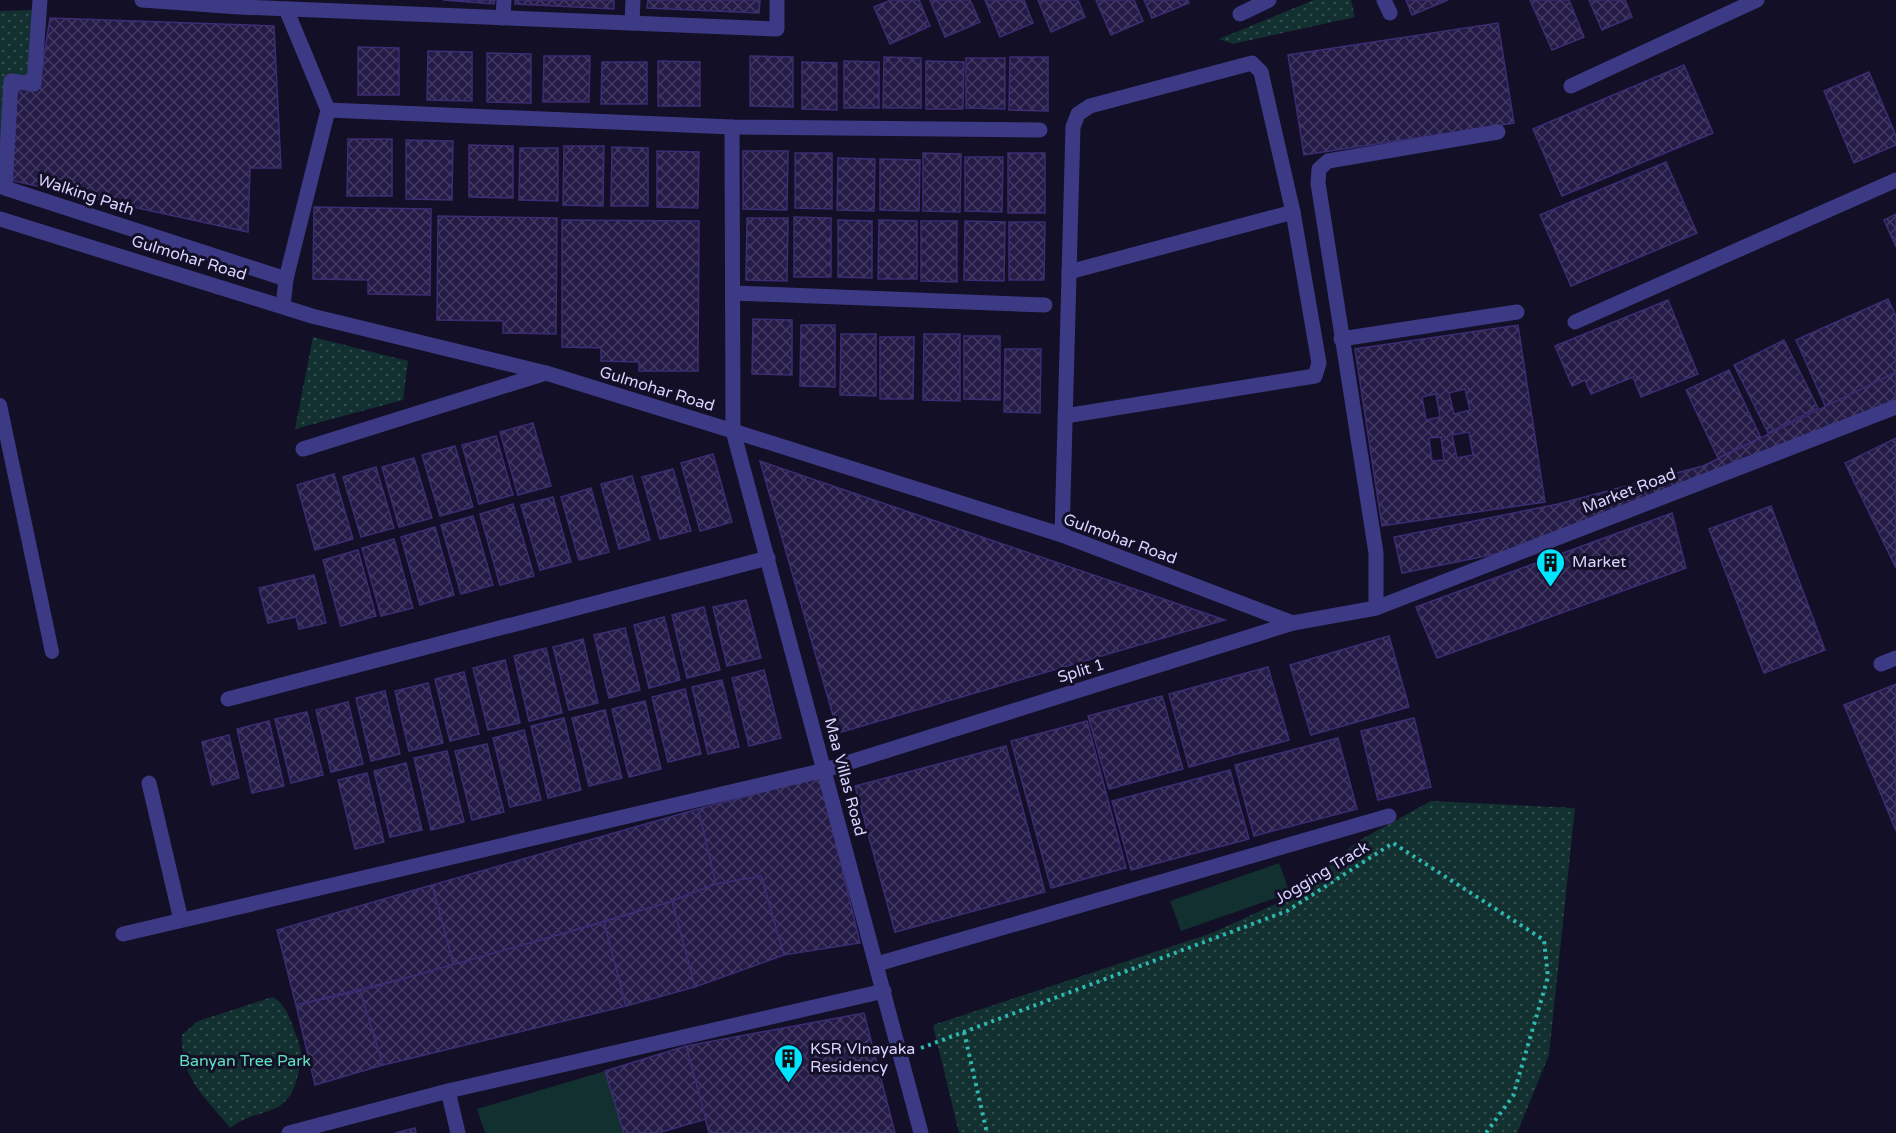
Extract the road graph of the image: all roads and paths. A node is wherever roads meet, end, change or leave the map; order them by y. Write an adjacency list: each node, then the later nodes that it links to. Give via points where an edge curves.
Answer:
1 (40, 0): 23 (street, Walking Path, via 36,79 34,84 11,81 5,188)
2 (142, 0): 8 (street)
3 (504, 0): 12 (street)
4 (633, 0): 13 (street)
5 (777, 0): 13 (street, via 777,29)
6 (1269, 0): 11 (street)
7 (1757, 0): 14 (street)
8 (239, 4): 10 (street)
9 (364, 6): 10 (street); 12 (street)
10 (286, 9): 15 (street)
11 (1240, 14)
12 (503, 18): 13 (street)
13 (632, 23)
14 (1571, 86)
15 (328, 110): 16 (street); 23 (street)
16 (732, 127): 17 (street); 24 (street, Maa Villas Road)
17 (1040, 130)
18 (1498, 132): 29 (street, via 1328,161 1319,169)
19 (1896, 180): 28 (street)
20 (1293, 212): 22 (street); 22 (street, via 1261,72 1252,63 1090,106 1078,114 1073,127); 33 (street, via 1319,363 1315,375)
21 (0, 219): 26 (street, Gulmohar Road)
22 (1069, 272): 33 (street)
23 (286, 279): 26 (street)
24 (733, 293): 25 (street); 34 (street, Maa Villas Road)
25 (1045, 305)
26 (283, 306): 30 (street, Gulmohar Road)
27 (1517, 312): 29 (street)
28 (1575, 322)
29 (1341, 339): 38 (street, via 1376,553)
30 (546, 373): 34 (street, Gulmohar Road); 35 (street)
31 (0, 405): 40 (lane)
32 (1896, 407): 38 (street, Market Road)
33 (1065, 416): 36 (street)
34 (733, 431): 36 (street, Gulmohar Road); 37 (street, Maa Villas Road)
35 (303, 449)
36 (1062, 536): 39 (street, Gulmohar Road)
37 (768, 558): 43 (street); 44 (street, Maa Villas Road)
38 (1376, 608): 39 (street, Split 1)
39 (1293, 623): 44 (street, Split 1)
40 (51, 652)
41 (1896, 658): 42 (street)
42 (1881, 664)
43 (228, 699)
44 (825, 770): 47 (street, Split 1); 49 (street, Maa Villas Road)
45 (149, 783): 47 (street)
46 (1389, 816): 49 (street)
47 (181, 920): 48 (street, Split 1)
48 (123, 934)
49 (877, 964): 50 (street, Maa Villas Road)
50 (884, 991): 52 (street, Maa Villas Road); 53 (street)
51 (964, 1032): 52 (path); 57 (path); 58 (path, Jogging Track, via 1287,911 1393,843 1544,940 1548,977 1513,1096)
52 (900, 1055): 56 (street, Maa Villas Road)
53 (448, 1091): 54 (street); 55 (street)
54 (289, 1133)
55 (458, 1133)
56 (921, 1133)
57 (987, 1133)
58 (1486, 1133)

